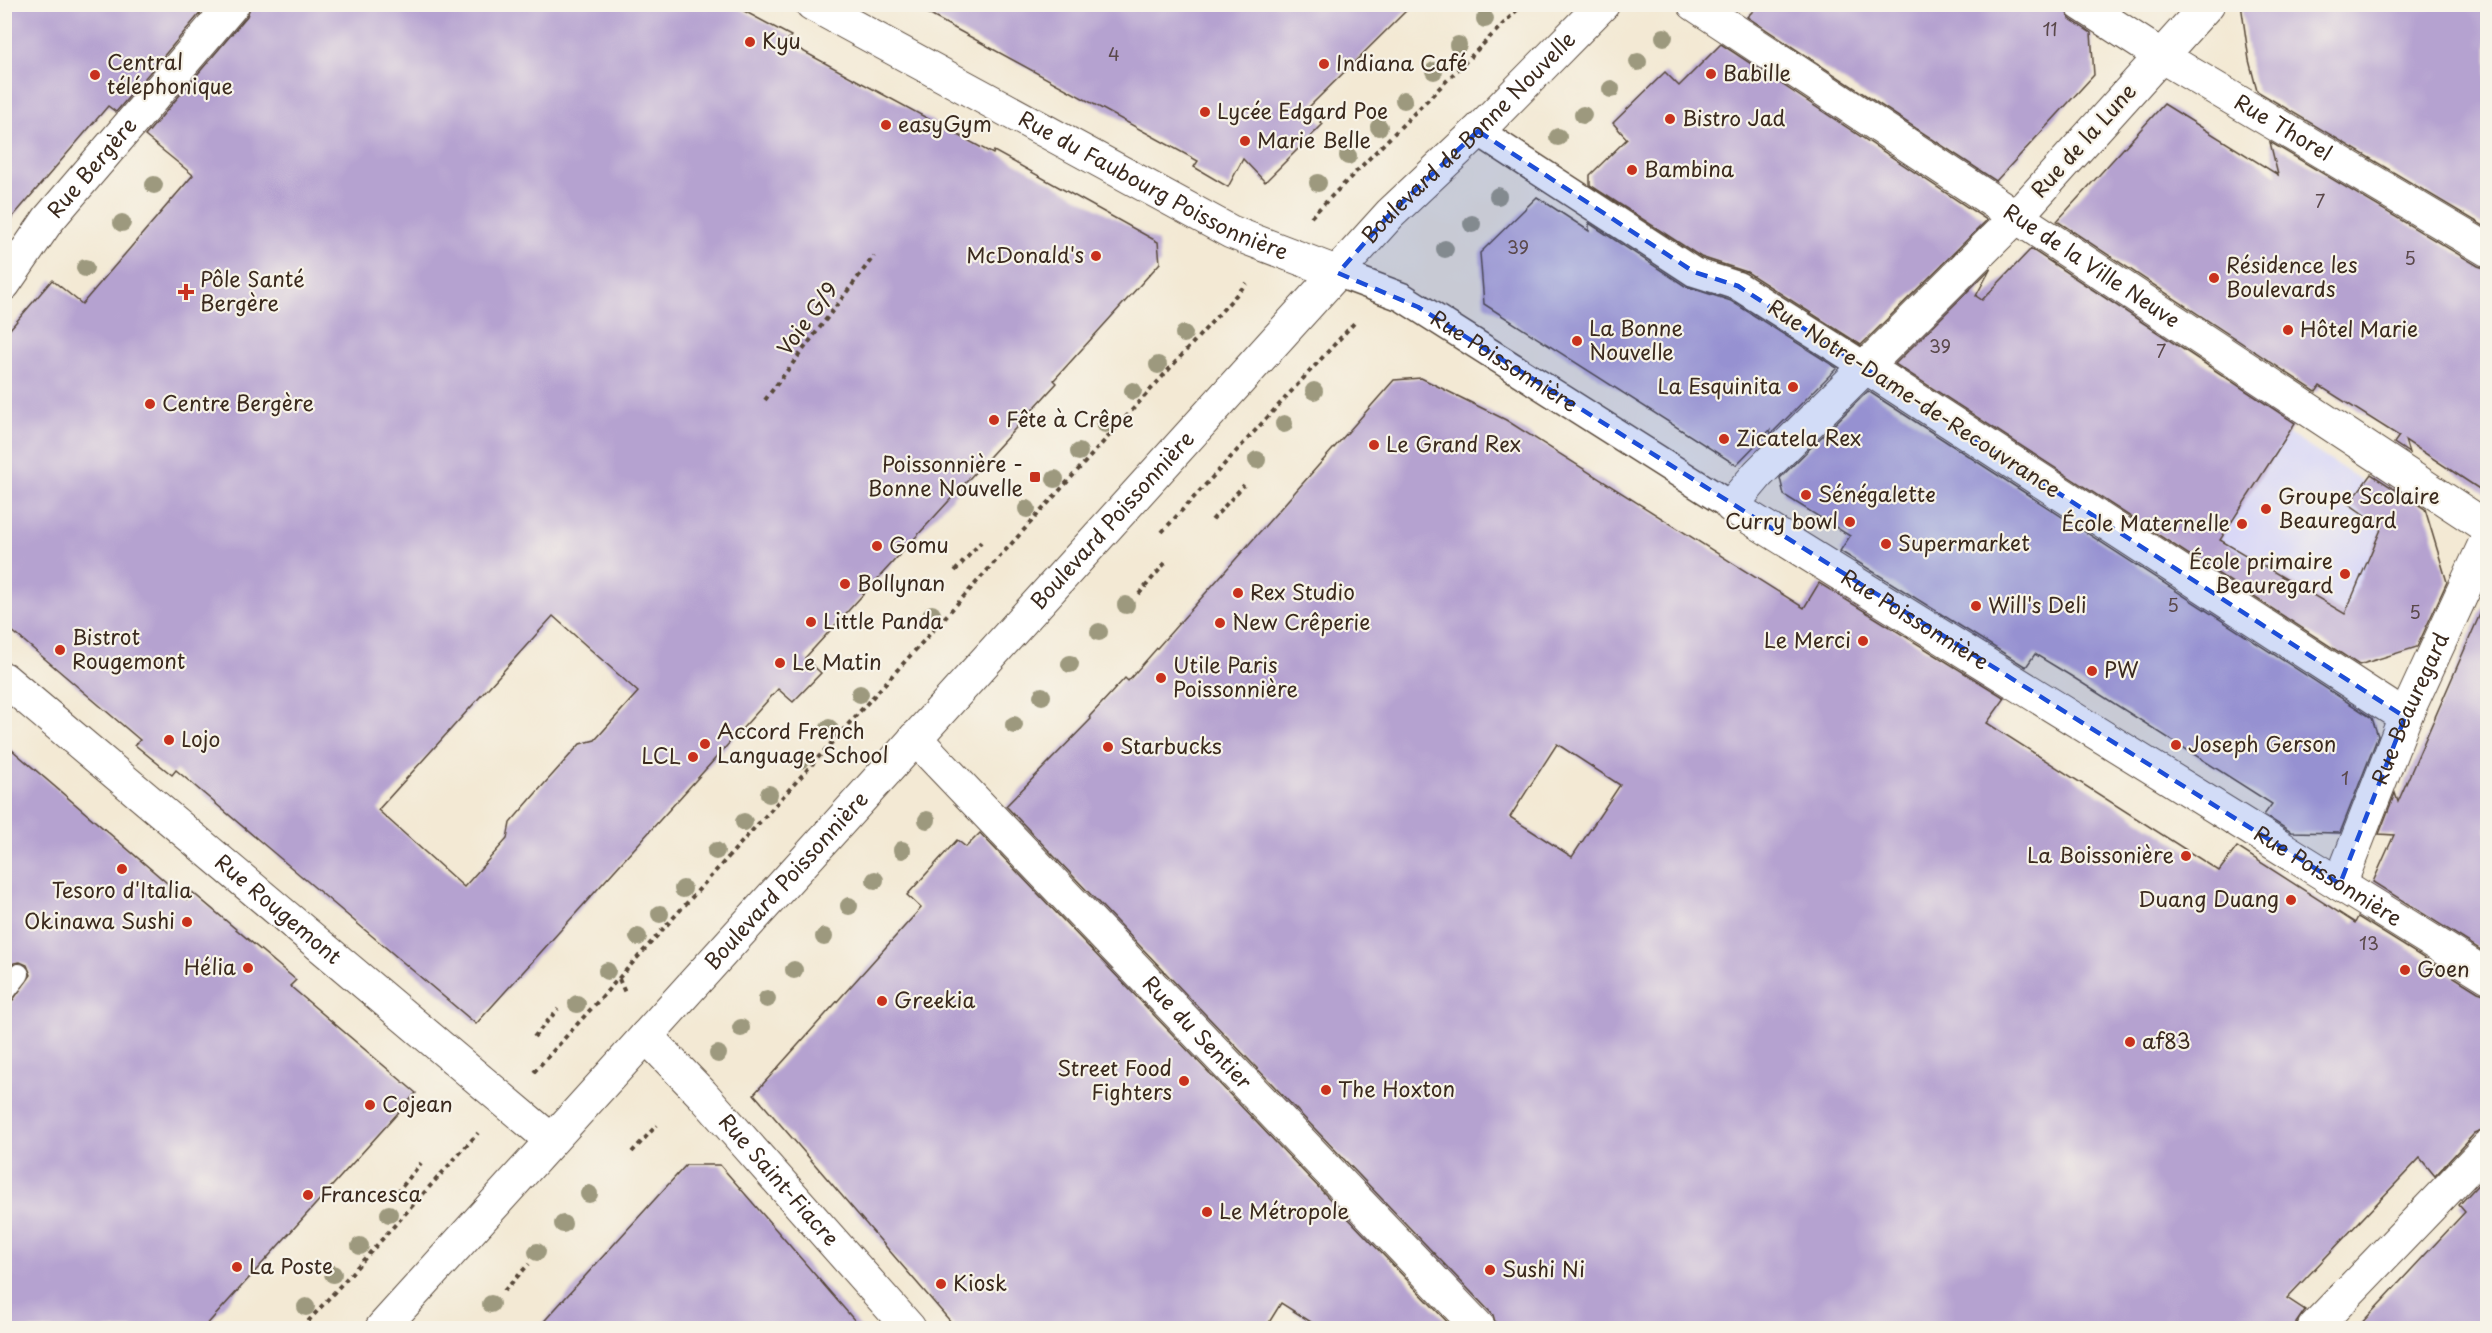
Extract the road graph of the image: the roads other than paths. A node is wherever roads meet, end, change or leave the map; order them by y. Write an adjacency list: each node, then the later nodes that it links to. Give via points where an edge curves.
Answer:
1 (233, 4): 12 (street, Rue Bergère, via 48,220)
2 (813, 4): 11 (street, Rue du Faubourg Poissonnière, via 1230,232)
3 (1604, 4): 8 (street, Boulevard de Bonne Nouvelle)
4 (1694, 4): 9 (street, Rue de la Ville Neuve)
5 (2080, 4): 7 (street, Rue Thorel)
6 (2208, 4): 7 (street, Rue de la Lune)
7 (2161, 56): 9 (street, Rue de la Lune); 10 (street, Rue Thorel)
8 (1478, 131): 11 (street, Boulevard de Bonne Nouvelle, via 1390,214); 13 (street, Rue Notre-Dame-de-Recouvrance, via 1694,272 1738,286)
9 (2017, 216): 13 (street, Rue de la Lune); 15 (street, Rue de la Ville Neuve)
10 (2487, 250)
11 (1338, 273): 14 (street, Rue Poissonnière, via 1402,297); 19 (street, Boulevard Poissonnière)
12 (8, 275)
13 (1866, 367): 14 (street, Rue de la Lune); 18 (street, Rue Notre-Dame-de-Recouvrance)
14 (1731, 506): 20 (street, Rue Poissonnière)
15 (2487, 528)
16 (2487, 537): 18 (street, Rue Beauregard)
17 (4, 679): 25 (street, Rue Rougemont)
18 (2405, 717): 20 (street, Rue Beauregard)
19 (915, 738): 24 (street, Boulevard Poissonnière); 29 (street, Rue du Sentier)
20 (2340, 884): 22 (street, Rue Poissonnière)
21 (19, 974): 23 (lane)
22 (2487, 976)
23 (4, 993)
24 (646, 1036): 25 (street, Boulevard Poissonnière); 28 (street, Rue Saint-Fiacre)
25 (551, 1140): 27 (street, Boulevard Poissonnière)
26 (2487, 1148): 30 (street)
27 (381, 1329)
28 (909, 1329)
29 (1479, 1329)
30 (2314, 1329)

